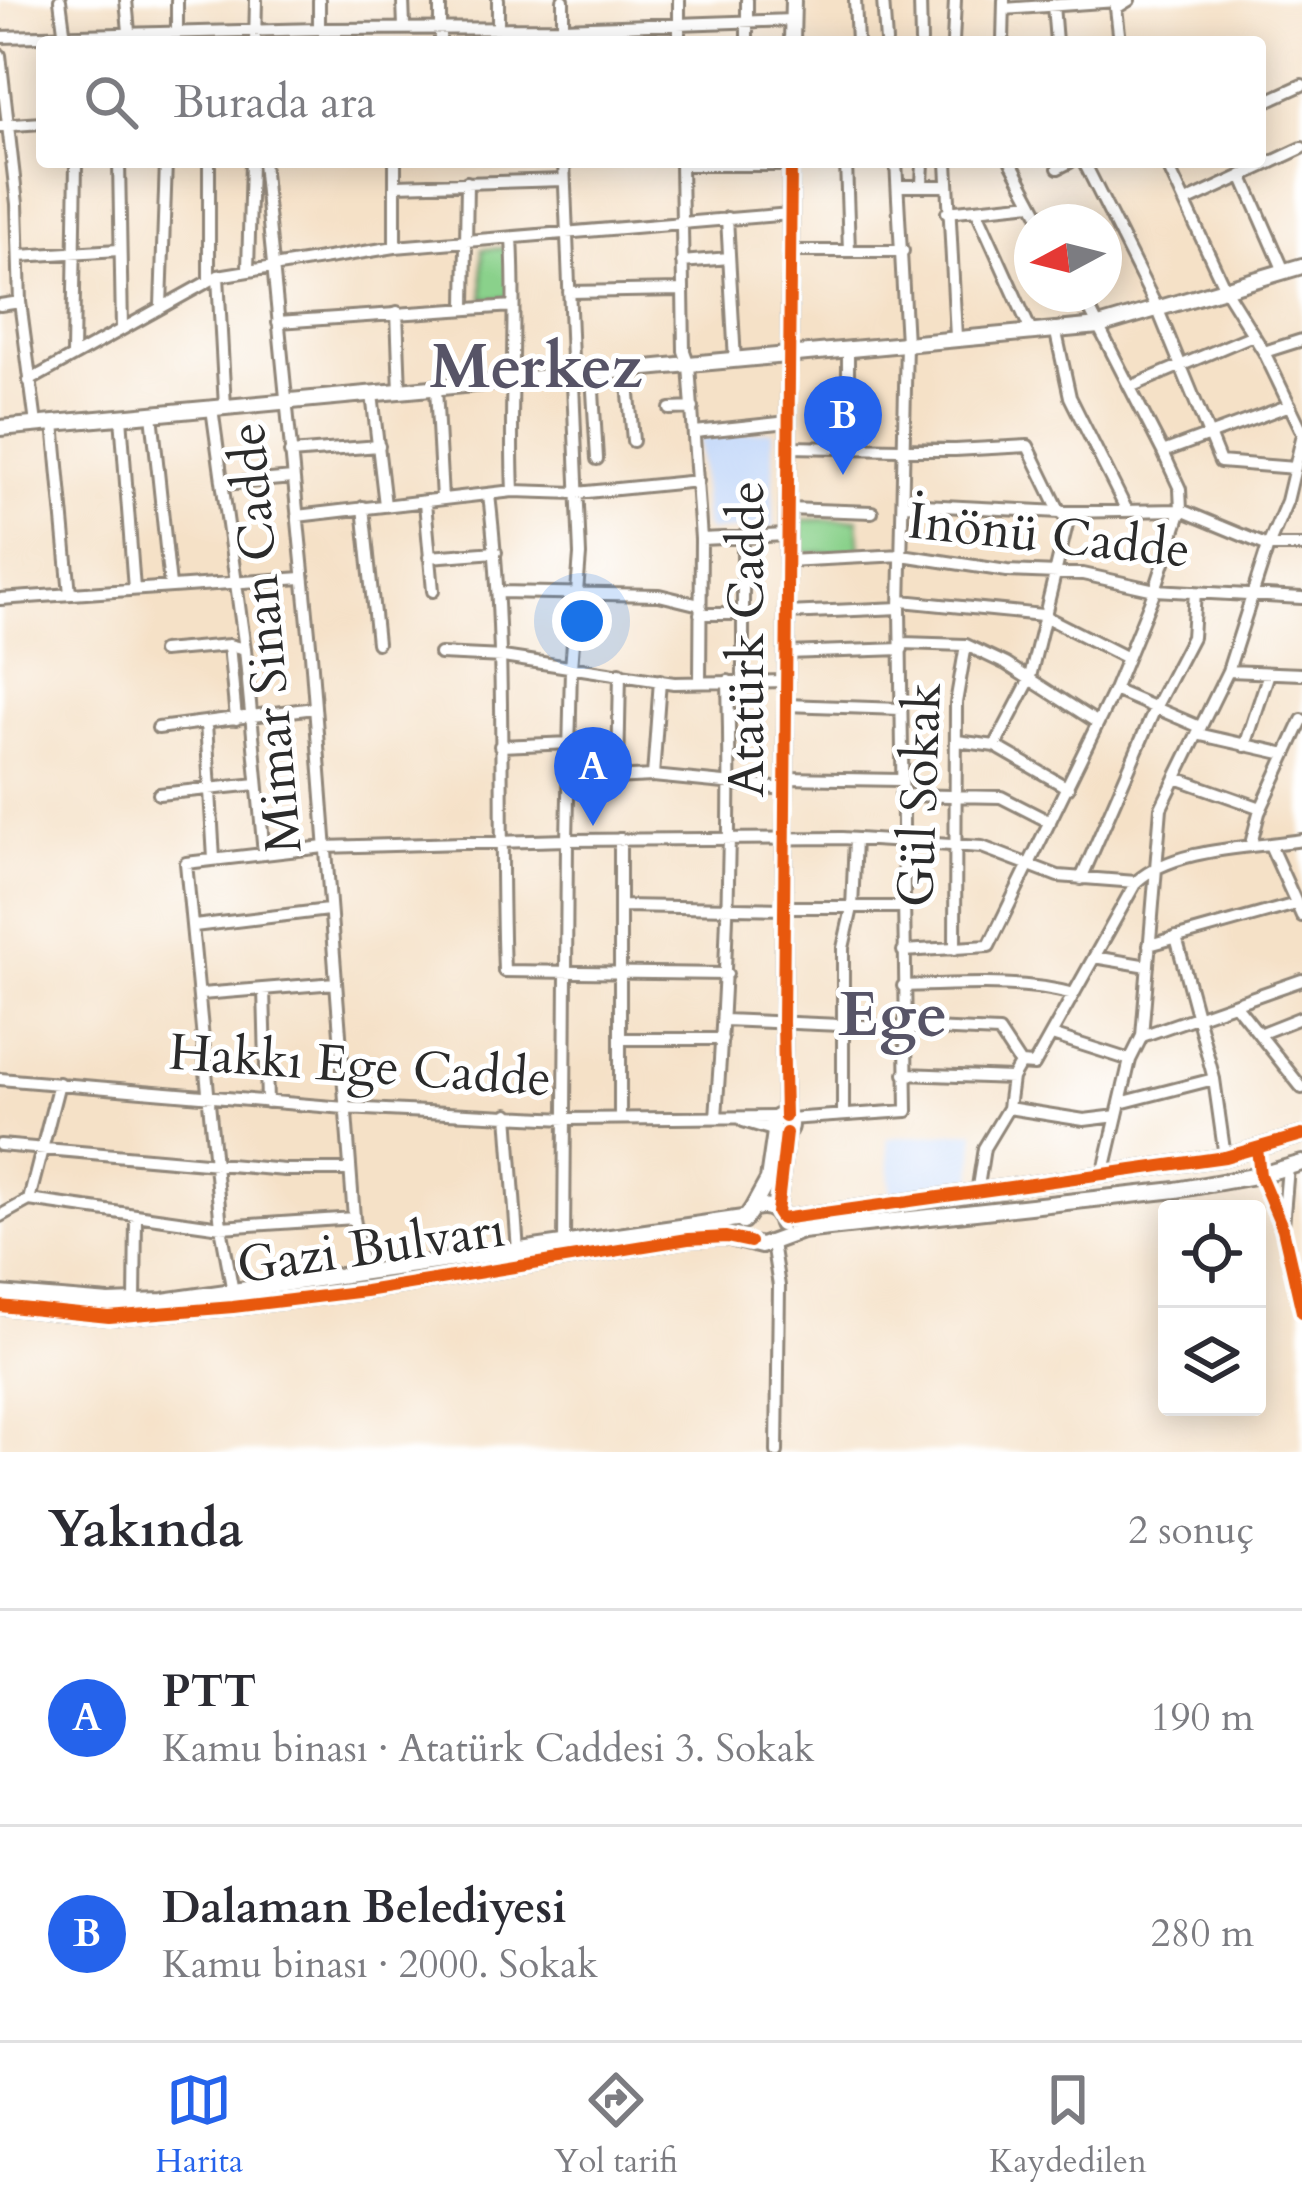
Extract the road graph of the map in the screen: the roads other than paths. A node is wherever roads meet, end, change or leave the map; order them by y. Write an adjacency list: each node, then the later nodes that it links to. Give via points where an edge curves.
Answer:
1 (60, 0): 30 (street)
2 (127, 0): 31 (street)
3 (177, 0): 26 (street)
4 (256, 0): 34 (street)
5 (320, 0): 25 (street)
6 (403, 0): 24 (street)
7 (440, 0): 27 (street)
8 (498, 0): 28 (street)
9 (562, 0): 29 (street)
10 (679, 0): 23 (street)
11 (746, 0): 21 (street)
12 (793, 0): 22 (main road)
13 (855, 0): 39 (street)
14 (883, 0): 40 (street)
15 (920, 0): 41 (street)
16 (955, 0): 42 (street)
17 (1129, 0): 18 (street)
18 (1116, 4): 20 (street); 45 (street)
19 (1004, 5): 20 (street); 43 (street)
20 (1053, 5): 44 (street)
21 (747, 20): 22 (street); 23 (street); 37 (street)
22 (793, 20): 38 (main road)
23 (679, 23): 29 (street); 36 (street)
24 (404, 27): 25 (street); 27 (street)
25 (320, 28): 35 (street)
26 (177, 33): 32 (street); 33 (street)
27 (440, 35): 28 (street)
28 (498, 35): 29 (street)
29 (563, 35)
30 (65, 36)
31 (130, 36)
32 (149, 36)
33 (194, 36)
34 (255, 36)
35 (262, 36)
36 (679, 36)
37 (747, 36)
38 (792, 36)
39 (857, 36)
40 (886, 36)
41 (921, 36)
42 (953, 36)
43 (1004, 36)
44 (1056, 36)
45 (1119, 36)
46 (0, 37): 47 (street)
47 (36, 38)
48 (0, 55): 52 (street)
49 (1302, 87): 50 (street)
50 (1266, 102)
51 (36, 124): 52 (street)
52 (4, 126): 89 (street)
53 (1302, 148): 54 (street)
54 (1266, 165)
55 (76, 168): 97 (street)
56 (118, 168): 93 (street)
57 (166, 168): 111 (street)
58 (209, 168): 105 (street)
59 (251, 168): 103 (street)
60 (263, 168): 101 (street, Mimar Sinan Cadde)
61 (395, 168): 77 (street)
62 (564, 168): 74 (street)
63 (681, 168): 86 (street)
64 (791, 168): 84 (main road, Atatürk Cadde)
65 (846, 168): 95 (street)
66 (897, 168): 78 (street)
67 (923, 168): 76 (street)
68 (946, 168): 79 (street)
69 (1014, 168): 81 (street)
70 (1087, 168): 114 (street)
71 (1169, 168): 80 (street)
72 (1259, 168): 73 (street)
73 (1242, 176): 80 (street); 104 (street)
74 (564, 180): 75 (street); 87 (street)
75 (467, 182): 77 (street); 90 (street)
76 (922, 184): 78 (street); 79 (street)
77 (396, 185): 92 (street)
78 (900, 186): 96 (street)
79 (945, 186): 83 (street)
80 (1186, 202): 107 (street)
81 (1032, 203): 82 (street)
82 (976, 209): 83 (street); 121 (street)
83 (947, 212): 123 (street)
84 (790, 214): 85 (street); 94 (main road, Atatürk Cadde)
85 (728, 218): 86 (street); 99 (street)
86 (681, 223): 87 (street); 100 (street)
87 (568, 234): 88 (street); 108 (street)
88 (512, 238): 90 (street); 113 (street)
89 (17, 241): 91 (street); 98 (street)
90 (466, 242): 92 (street); 112 (street)
91 (0, 243)
92 (395, 247): 101 (street)
93 (119, 250): 97 (street); 120 (street)
94 (790, 251): 95 (street); 129 (main road, Atatürk Cadde)
95 (849, 251): 96 (street)
96 (903, 251): 125 (street)
97 (74, 252): 98 (street); 128 (street)
98 (19, 256): 109 (street)
99 (729, 258): 100 (street); 130 (street)
100 (682, 262): 106 (street)
101 (273, 266): 103 (street); 117 (street, Mimar Sinan Cadde)
102 (1302, 266): 104 (main road)
103 (248, 270): 105 (street)
104 (1284, 271): 107 (main road)
105 (213, 278): 111 (street); 145 (street)
106 (681, 290): 108 (street); 131 (street)
107 (1226, 291): 114 (main road); 122 (street)
108 (569, 292): 135 (street)
109 (20, 302): 110 (street); 136 (street)
110 (0, 304)
111 (160, 306): 120 (street)
112 (465, 306): 113 (street); 115 (street)
113 (512, 306): 137 (street)
114 (1158, 310): 118 (main road); 132 (street)
115 (397, 312): 117 (street); 140 (street)
116 (1092, 312): 118 (street)
117 (278, 322): 142 (street, Mimar Sinan Cadde)
118 (1099, 326): 119 (main road); 138 (street)
119 (1055, 328): 121 (main road); 178 (street, via 1070,397)
120 (122, 329): 128 (street)
121 (1030, 329): 123 (main road)
122 (1252, 334): 127 (street); 132 (street)
123 (956, 338): 125 (main road)
124 (1302, 340): 127 (street)
125 (906, 343): 126 (main road); 160 (street)
126 (848, 350): 129 (main road); 143 (street)
127 (1264, 352): 144 (street)
128 (73, 355): 136 (street)
129 (788, 356): 130 (main road); 150 (main road, Atatürk Cadde)
130 (736, 361): 131 (main road)
131 (689, 365): 133 (main road); 146 (street)
132 (1181, 365): 138 (street); 156 (street)
133 (627, 371): 134 (main road); 157 (street)
134 (592, 374): 135 (main road); 163 (street)
135 (574, 376): 137 (main road); 169 (street)
136 (29, 381): 152 (street)
137 (513, 381): 139 (main road); 168 (street)
138 (1130, 387): 161 (street)
139 (436, 388): 140 (main road); 171 (street)
140 (400, 391): 141 (main road)
141 (372, 394): 142 (main road); 158 (street)
142 (286, 402): 145 (main road); 162 (street, Mimar Sinan Cadde)
143 (848, 405)
144 (1290, 405): 155 (street); 156 (street)
145 (219, 408): 148 (main road); 167 (street)
146 (693, 408): 147 (street); 154 (street)
147 (670, 409)
148 (152, 414): 149 (main road); 194 (street)
149 (121, 417): 151 (main road); 195 (street)
150 (788, 422): 154 (street); 159 (main road, Atatürk Cadde)
151 (54, 423): 152 (main road); 200 (street)
152 (36, 424): 153 (main road)
153 (0, 428)
154 (695, 432): 166 (street)
155 (1302, 434): 164 (street)
156 (1210, 435): 161 (street); 164 (street, via 1220,462)
157 (633, 441)
158 (379, 446): 162 (street); 174 (street)
159 (788, 446): 160 (street); 176 (main road, Atatürk Cadde)
160 (904, 449): 173 (street); 180 (street, via 1028,446)
161 (1163, 452): 177 (street)
162 (290, 453): 165 (street, Mimar Sinan Cadde)
163 (597, 459)
164 (1295, 468): 186 (street)
165 (293, 478): 167 (street); 181 (street, Mimar Sinan Cadde)
166 (698, 481): 169 (street); 184 (street)
167 (224, 484): 193 (street)
168 (513, 491): 169 (street); 170 (street)
169 (577, 493): 202 (street)
170 (489, 495): 171 (street); 187 (street)
171 (442, 499): 172 (street)
172 (425, 503): 174 (street); 189 (street)
173 (904, 504): 180 (street); 188 (street)
174 (385, 505): 175 (street)
175 (363, 507): 181 (street); 210 (street)
176 (787, 509): 179 (street); 182 (main road, Atatürk Cadde)
177 (1181, 510): 178 (street); 186 (street); 196 (street)
178 (1127, 511): 180 (street)
179 (872, 512)
180 (1060, 512): 191 (street, via 1068,520)
181 (297, 516): 192 (street, Mimar Sinan Cadde)
182 (787, 535): 183 (street); 190 (main road, Atatürk Cadde)
183 (742, 536): 184 (street); 208 (street)
184 (701, 539): 206 (street)
185 (1302, 545): 186 (street)
186 (1268, 546): 201 (street)
187 (496, 552): 189 (street); 198 (street)
188 (902, 555): 190 (street, İnönü Cadde); 191 (street, İnönü Cadde); 205 (street)
189 (429, 557): 197 (street)
190 (787, 562): 207 (main road, Atatürk Cadde)
191 (1054, 573): 196 (street, İnönü Cadde); 209 (street)
192 (302, 578): 193 (street); 234 (street, Mimar Sinan Cadde)
193 (234, 582): 194 (street); 214 (street)
194 (170, 586): 195 (street)
195 (134, 589): 200 (street)
196 (1155, 590): 199 (street, İnönü Cadde); 219 (street)
197 (433, 591)
198 (499, 592): 202 (street); 218 (street)
199 (1195, 592): 201 (street, İnönü Cadde); 233 (street, via 1192,637)
200 (70, 594): 204 (street)
201 (1252, 594): 203 (street, İnönü Cadde); 221 (street)
202 (579, 595): 206 (street, via 659,595); 220 (street)
203 (1302, 598)
204 (0, 599)
205 (901, 604): 207 (street); 209 (street); 213 (street)
206 (700, 609): 208 (street); 230 (street)
207 (787, 613): 216 (main road, Atatürk Cadde)
208 (743, 614): 227 (street)
209 (1042, 615): 219 (street); 229 (street)
210 (377, 643)
211 (230, 645): 214 (street); 215 (street); 237 (street)
212 (966, 645): 213 (street); 229 (street); 243 (street, Gül Sokak)
213 (902, 646): 216 (street); 235 (street)
214 (245, 649): 236 (street)
215 (162, 651)
216 (786, 653): 228 (main road, Atatürk Cadde)
217 (440, 654): 218 (street)
218 (503, 657): 220 (street); 245 (street)
219 (1127, 658): 231 (street)
220 (571, 668): 222 (street); 244 (street)
221 (1228, 671): 223 (street); 242 (street)
222 (620, 673): 225 (street); 249 (street)
223 (1269, 673): 224 (street); 247 (street)
224 (1302, 674)
225 (660, 680): 230 (street); 250 (street)
226 (728, 681): 227 (street); 230 (street); 256 (street)
227 (743, 681): 228 (street)
228 (786, 681): 232 (main road, Atatürk Cadde)
229 (1029, 681): 240 (street); 246 (street)
230 (700, 683)
231 (1114, 690): 233 (street); 240 (street)
232 (785, 705): 235 (street); 254 (main road, Atatürk Cadde)
233 (1156, 706): 242 (street); 280 (street)
234 (314, 708): 236 (street); 275 (street, Mimar Sinan Cadde)
235 (902, 710): 253 (street)
236 (251, 717): 237 (street); 255 (street)
237 (236, 718): 239 (street)
238 (1302, 720): 248 (street)
239 (206, 722): 241 (street); 258 (street)
240 (1098, 723): 257 (street)
241 (158, 728)
242 (1199, 730): 247 (street); 251 (street)
243 (957, 741): 246 (street); 261 (street, Gül Sokak)
244 (571, 743): 245 (street); 252 (street)
245 (500, 746): 270 (street)
246 (995, 746): 257 (street)
247 (1245, 746): 248 (street)
248 (1286, 754): 262 (street)
249 (617, 776): 250 (street); 252 (street)
250 (653, 776): 256 (street)
251 (1176, 778): 262 (street); 279 (street, via 1161,808)
252 (569, 780): 266 (street)
253 (901, 780): 254 (street); 260 (street)
254 (785, 783): 256 (street); 268 (main road, Atatürk Cadde)
255 (257, 784): 258 (street); 276 (street)
256 (731, 784): 267 (street)
257 (1068, 788): 263 (street)
258 (212, 789): 259 (street); 277 (street)
259 (159, 794)
260 (901, 795): 261 (street); 271 (street)
261 (956, 798): 263 (street, via 1001,797); 272 (street, Gül Sokak)
262 (1261, 808): 273 (street)
263 (1050, 822): 278 (street)
264 (620, 839): 266 (street); 267 (street); 282 (street)
265 (855, 839): 268 (street); 271 (street); 285 (street)
266 (567, 840): 270 (street); 296 (street)
267 (727, 840): 268 (street); 287 (street)
268 (784, 840): 284 (main road, Atatürk Cadde)
269 (1302, 840): 274 (street)
270 (502, 841): 275 (street); 296 (street, via 504,971)
271 (902, 841): 272 (street); 283 (street)
272 (954, 844): 278 (street); 292 (street, Gül Sokak)
273 (1251, 844): 274 (street); 279 (street)
274 (1270, 845): 288 (street)
275 (323, 847): 276 (street); 286 (street, Mimar Sinan Cadde)
276 (264, 854): 277 (street)
277 (214, 859): 289 (street, via 186,863)
278 (1027, 865): 280 (street); 292 (street, via 989,946)
279 (1154, 866): 281 (street); 291 (street)
280 (1081, 879): 281 (street)
281 (1136, 882): 294 (street)
282 (621, 906): 287 (street); 297 (street)
283 (902, 907): 285 (street); 293 (street)
284 (784, 908): 285 (street); 287 (street); 309 (main road, Atatürk Cadde)
285 (852, 908): 310 (street)
286 (328, 910): 289 (street); 300 (street, Mimar Sinan Cadde)
287 (725, 910): 298 (street)
288 (1299, 910): 290 (street)
289 (194, 926): 303 (street)
290 (1176, 937): 291 (street); 306 (street)
291 (1149, 945): 295 (street)
292 (955, 949): 293 (street)
293 (903, 951): 301 (street)
294 (1094, 957): 295 (street); 304 (street)
295 (1148, 966): 314 (street)
296 (567, 971): 297 (street); 333 (street)
297 (621, 971): 298 (street); 315 (street)
298 (727, 974): 308 (street)
299 (1302, 980): 305 (street)
300 (335, 983): 302 (street); 327 (street, Mimar Sinan Cadde)
301 (903, 986): 304 (street, via 1000,984); 311 (street)
302 (264, 989): 303 (street); 326 (street)
303 (201, 994): 325 (street)
304 (1074, 994): 313 (street)
305 (1235, 1004): 306 (street); 312 (street)
306 (1199, 1017): 314 (street); 321 (street)
307 (1302, 1017): 312 (street)
308 (724, 1020): 309 (street); 316 (street)
309 (783, 1022): 310 (street); 335 (main road, Atatürk Cadde)
310 (841, 1024): 311 (street); 331 (street)
311 (904, 1027): 318 (street, via 999,1032); 319 (street)
312 (1258, 1034): 324 (street)
313 (1052, 1035): 317 (street); 318 (street, via 1034,1065)
314 (1142, 1036): 317 (street)
315 (622, 1039): 316 (street); 334 (street)
316 (722, 1039): 332 (street)
317 (1130, 1060): 329 (street)
318 (1020, 1064): 320 (street)
319 (905, 1074): 320 (street); 331 (street, Hakkı Ege Cadde, via 907,1111)
320 (1012, 1078): 328 (street)
321 (1214, 1078): 329 (street); 341 (street)
322 (0, 1079): 323 (street, Hakkı Ege Cadde)
323 (59, 1083): 325 (street, Hakkı Ege Cadde); 339 (street)
324 (1302, 1088)
325 (209, 1100): 326 (street, Hakkı Ege Cadde); 342 (street)
326 (267, 1102): 327 (street, Hakkı Ege Cadde)
327 (345, 1108): 330 (street, Hakkı Ege Cadde); 344 (street, Mimar Sinan Cadde)
328 (1008, 1108): 329 (street, via 1084,1120); 347 (street, via 984,1148)
329 (1118, 1109): 345 (street)
330 (508, 1114): 333 (street, Hakkı Ege Cadde); 359 (street)
331 (843, 1114): 335 (street, Hakkı Ege Cadde)
332 (716, 1117): 334 (street, Hakkı Ege Cadde); 335 (street, Hakkı Ege Cadde)
333 (566, 1118): 334 (street, Hakkı Ege Cadde); 358 (street)
334 (620, 1118)
335 (781, 1125): 349 (main road, Atatürk Cadde, via 768,1180); 351 (main road, Atatürk Cadde)
336 (1302, 1136): 337 (main road)
337 (1285, 1140): 340 (main road); 343 (main road)
338 (0, 1145): 339 (street)
339 (43, 1147): 342 (street); 348 (street)
340 (1257, 1148): 341 (main road); 346 (main road)
341 (1225, 1157): 345 (main road)
342 (215, 1165): 344 (street); 354 (street)
343 (1295, 1165): 346 (main road); 355 (street)
344 (350, 1170): 353 (street, Mimar Sinan Cadde)
345 (1103, 1175): 347 (main road)
346 (1260, 1175): 355 (street); 356 (main road)
347 (977, 1193): 351 (main road)
348 (29, 1200): 350 (street); 352 (street)
349 (748, 1214): 351 (main road, via 766,1206); 357 (main road, via 743,1232); 358 (main road, Gazi Bulvarı)
350 (0, 1216)
351 (779, 1216): 356 (main road)
352 (136, 1217): 354 (street); 363 (street)
353 (354, 1217): 354 (street); 360 (street, Mimar Sinan Cadde)
354 (220, 1227): 361 (street)
355 (1283, 1229): 365 (street)
356 (775, 1240): 357 (main road); 366 (street)
357 (750, 1242): 364 (main road, Gazi Bulvarı, via 688,1240 365,1291 141,1315)
358 (564, 1245): 359 (main road, Gazi Bulvarı)
359 (518, 1252): 360 (main road, Gazi Bulvarı)
360 (363, 1274): 361 (main road, Gazi Bulvarı)
361 (233, 1292): 363 (main road, Gazi Bulvarı)
362 (0, 1294): 363 (main road, Gazi Bulvarı)
363 (136, 1303)
364 (0, 1306)
365 (1302, 1312)
366 (777, 1452)

